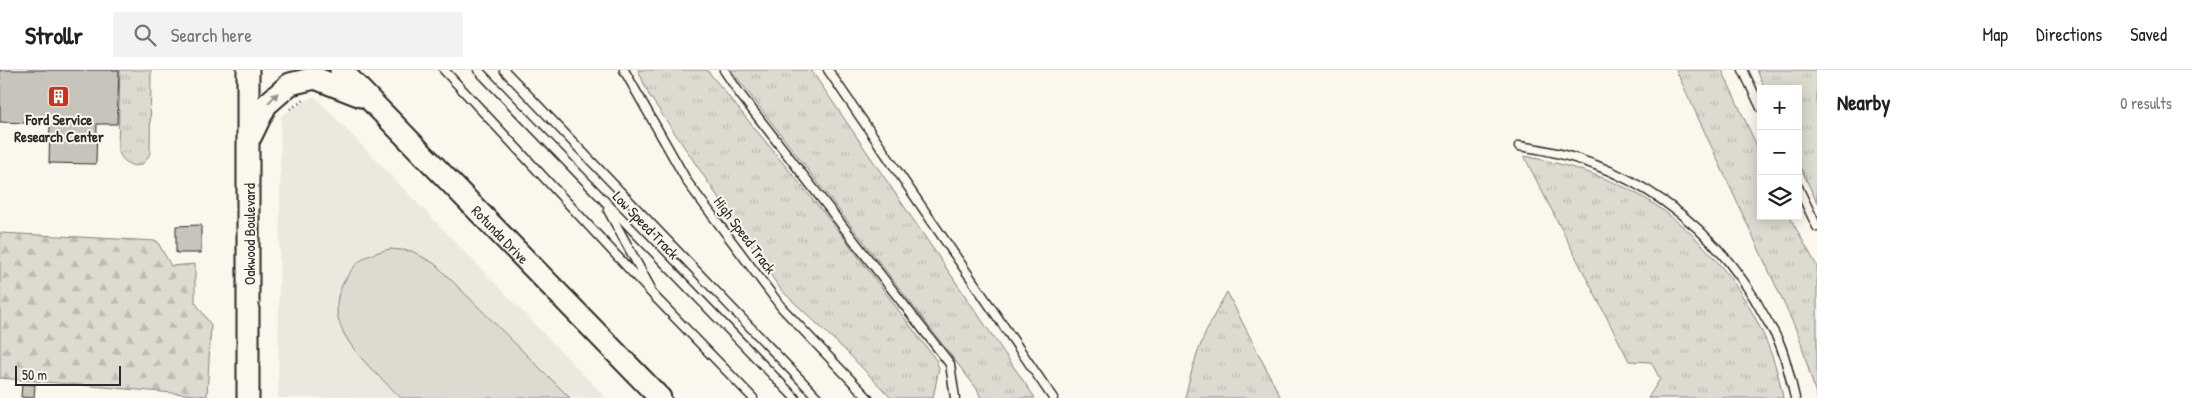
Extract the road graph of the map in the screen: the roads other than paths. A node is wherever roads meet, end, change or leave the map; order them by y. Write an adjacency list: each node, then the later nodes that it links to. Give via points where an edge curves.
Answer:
1 (248, 70): 12 (main road, Oakwood Boulevard)
2 (341, 70): 11 (main road, Rotunda Drive)
3 (444, 70): 17 (lane)
4 (478, 70): 15 (lane, Low Speed Track)
5 (504, 70): 22 (lane)
6 (624, 70): 23 (lane, High Speed Track, via 688,183 782,308)
7 (724, 70): 24 (lane, via 950,364)
8 (828, 70): 25 (lane)
9 (1743, 70): 10 (lane)
10 (1757, 100)
11 (372, 102): 12 (main road, one-way to 11, via 266,105 296,82 315,78); 19 (main road, Rotunda Drive)
12 (249, 140): 18 (main road, Oakwood Boulevard)
13 (1519, 146): 26 (lane, via 1551,150 1616,172 1646,189 1704,234 1753,294 1781,346)
14 (1802, 195): 16 (lane)
15 (602, 200): 17 (lane); 21 (lane, Low Speed Track)
16 (1817, 227)
17 (656, 298): 20 (lane)
18 (248, 398)
19 (660, 398)
20 (753, 398)
21 (795, 398)
22 (818, 398)
23 (868, 398)
24 (954, 398)
25 (1053, 398)
26 (1795, 398)

